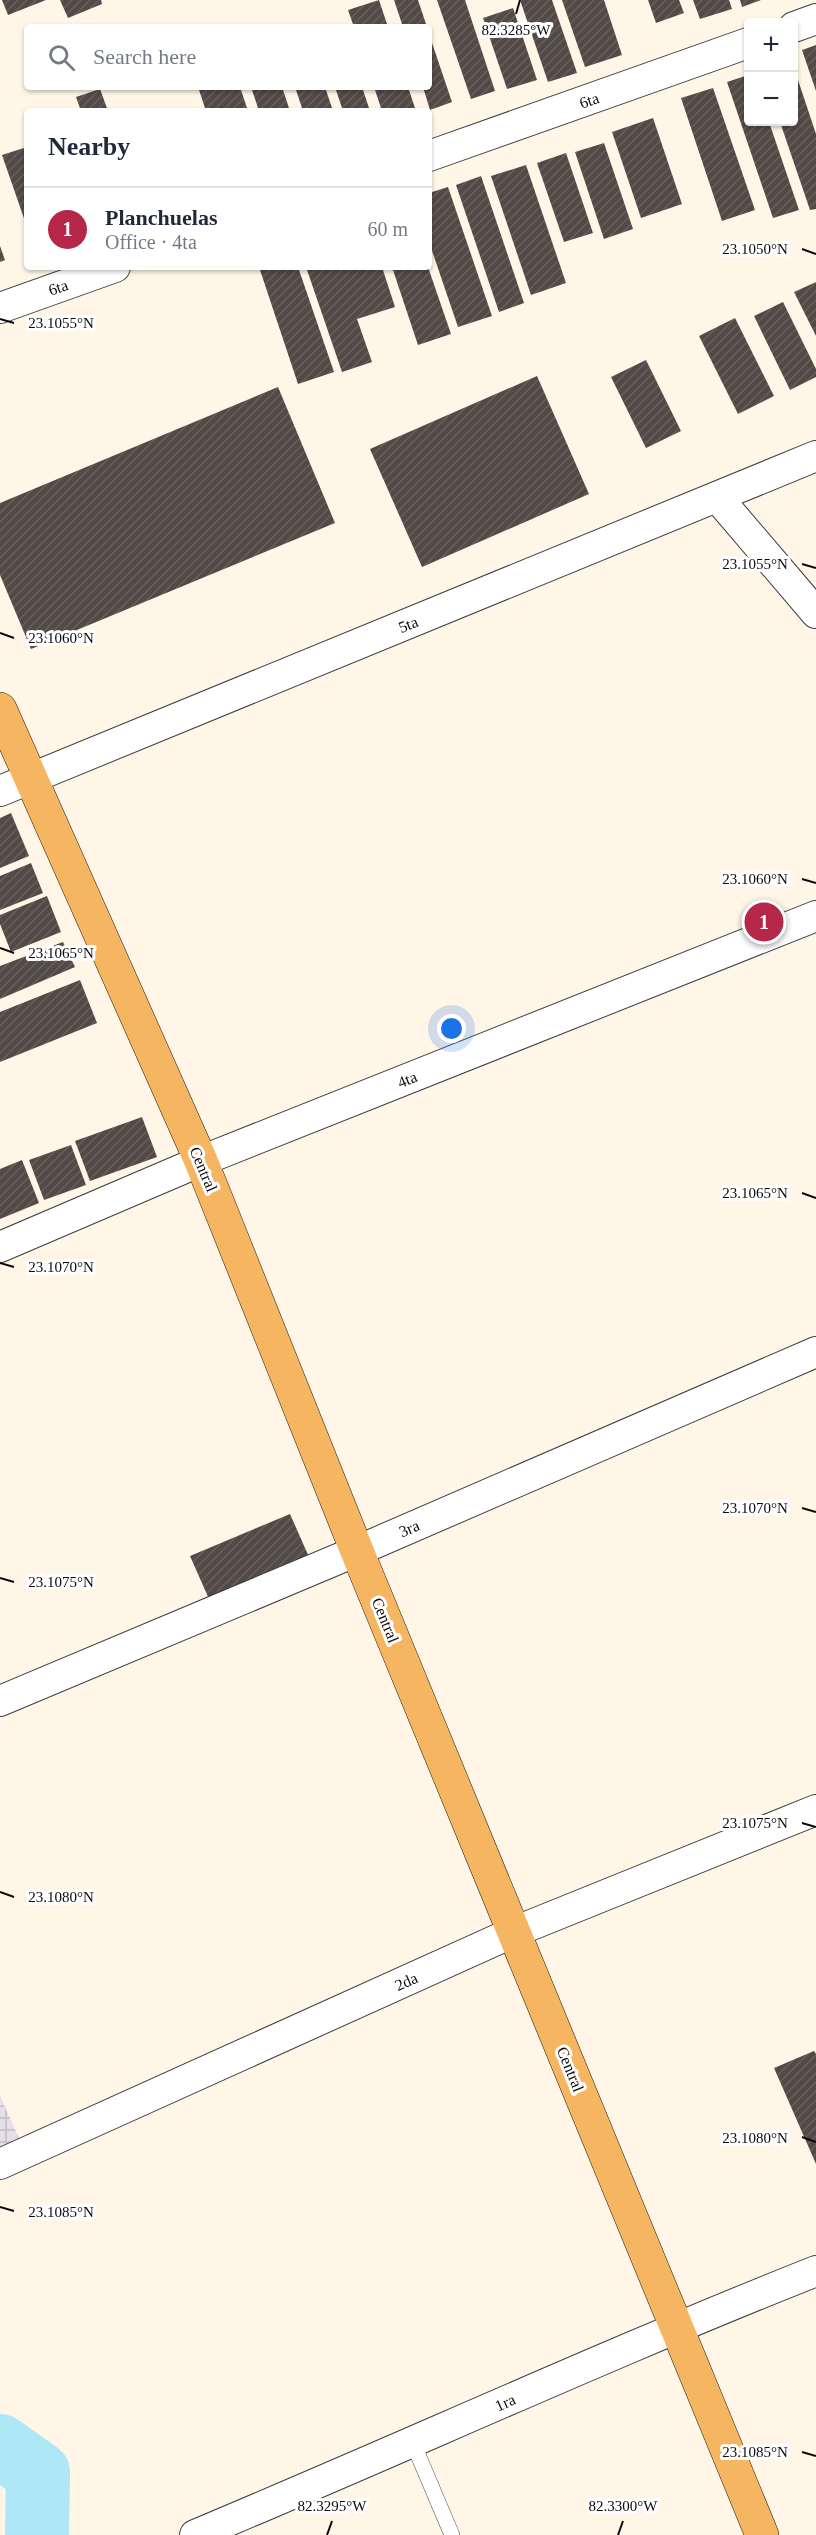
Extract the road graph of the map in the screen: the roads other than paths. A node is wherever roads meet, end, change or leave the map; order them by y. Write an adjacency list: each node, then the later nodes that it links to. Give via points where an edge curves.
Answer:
1 (816, 19): 2 (street)
2 (798, 26)
3 (744, 44): 4 (street, 6ta)
4 (432, 155)
5 (108, 270): 6 (street, 6ta)
6 (0, 308)
7 (816, 456): 8 (street, 5ta)
8 (717, 497): 9 (street); 11 (street, 5ta)
9 (816, 613)
10 (0, 709): 11 (main road, Central)
11 (32, 778): 12 (street, 5ta); 14 (main road, Central)
12 (0, 791)
13 (816, 916): 14 (street, 4ta)
14 (201, 1161): 15 (street, 4ta); 17 (main road, Central)
15 (0, 1247)
16 (816, 1352): 17 (street, 3ra)
17 (357, 1551): 18 (street, 3ra); 20 (main road, Central)
18 (0, 1701)
19 (816, 1810): 20 (street, 2da)
20 (514, 1932): 21 (street, 2da); 23 (main road, Central)
21 (0, 2164)
22 (816, 2271): 23 (street, 1ra)
23 (676, 2327): 24 (street, 1ra); 27 (main road, Central)
24 (413, 2443): 25 (street, 1ra); 26 (lane)
25 (195, 2535)
26 (452, 2535)
27 (762, 2535)

